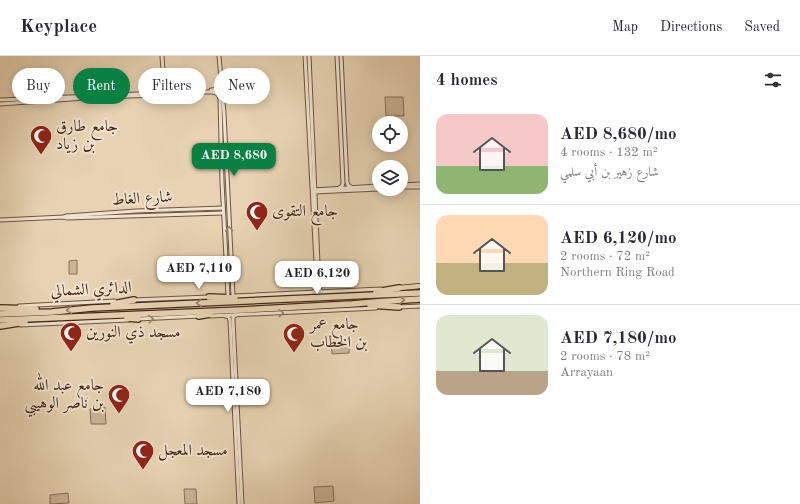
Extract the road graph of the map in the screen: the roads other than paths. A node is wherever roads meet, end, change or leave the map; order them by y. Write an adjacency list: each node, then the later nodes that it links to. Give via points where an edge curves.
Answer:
1 (163, 56): 7 (street)
2 (305, 56): 22 (street)
3 (309, 56): 22 (street)
4 (337, 56): 15 (street)
5 (341, 56): 15 (street)
6 (219, 57): 8 (street)
7 (164, 68)
8 (220, 68)
9 (206, 92): 23 (street, via 217,93 220,96)
10 (138, 94): 12 (street)
11 (138, 96): 13 (street)
12 (0, 100)
13 (0, 104)
14 (223, 104): 34 (street, one-way to 14)
15 (345, 183): 18 (street); 21 (street)
16 (420, 185): 17 (street)
17 (408, 186)
18 (351, 187): 20 (street); 21 (street)
19 (372, 187): 22 (street)
20 (372, 187)
21 (339, 188): 22 (street)
22 (314, 191): 27 (street)
23 (223, 208): 24 (street); 25 (street, شارع الغاط)
24 (223, 213): 25 (street, شارع الغاط); 33 (street)
25 (64, 217): 26 (street, شارع الغاط)
26 (0, 220)
27 (318, 286): 30 (street); 31 (street)
28 (420, 286): 29 (main road)
29 (399, 288): 30 (street, الدائري الشمالي); 35 (highway)
30 (323, 291): 31 (street, الدائري الشمالي)
31 (312, 292): 34 (street, الدائري الشمالي)
32 (420, 293): 35 (highway)
33 (228, 296): 34 (street, الدائري الشمالي); 36 (street, الدائري الشمالي)
34 (233, 296)
35 (351, 296): 39 (highway)
36 (209, 297): 38 (street, الدائري الشمالي); 39 (highway)
37 (420, 299): 40 (highway, one-way to 37)
38 (134, 300): 43 (street, الدائري الشمالي); 44 (highway)
39 (263, 300): 44 (highway, one-way to 44)
40 (352, 304): 41 (highway); 45 (highway)
41 (399, 306): 42 (street); 48 (street, one-way to 41)
42 (420, 306)
43 (0, 308): 47 (highway, via 40,310)
44 (92, 308): 47 (highway, one-way to 47)
45 (242, 310): 49 (highway); 51 (highway)
46 (0, 314): 47 (highway)
47 (53, 315): 51 (highway); 53 (highway); 55 (highway)
48 (238, 315): 50 (street); 54 (street)
49 (199, 316): 50 (street); 52 (street, one-way to 49)
50 (224, 316): 54 (street)
51 (99, 317): 52 (highway)
52 (138, 319): 55 (street)
53 (0, 320)
54 (232, 320): 56 (street)
55 (0, 326)
56 (241, 504)

